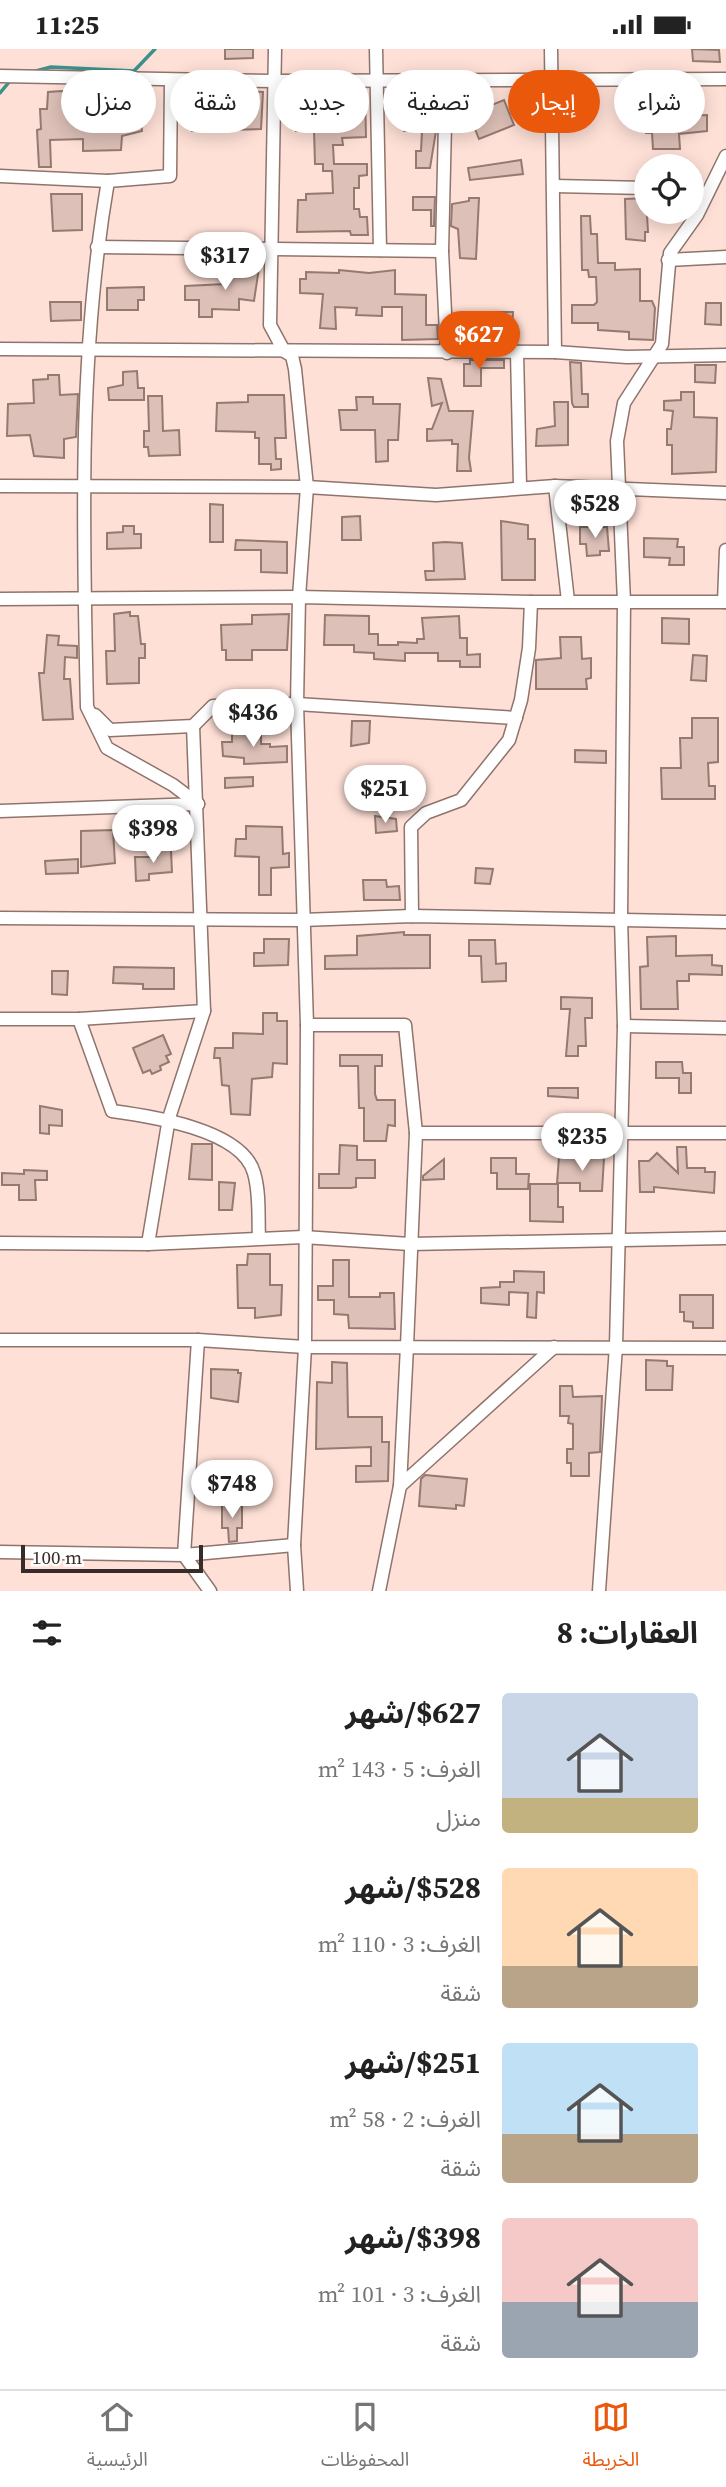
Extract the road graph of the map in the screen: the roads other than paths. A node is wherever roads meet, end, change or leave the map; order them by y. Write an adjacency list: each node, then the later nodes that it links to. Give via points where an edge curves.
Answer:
1 (275, 49): 4 (street)
2 (376, 49): 13 (street)
3 (551, 49): 5 (street)
4 (274, 70)
5 (552, 70)
6 (0, 76): 8 (street)
7 (726, 79): 9 (street)
8 (170, 80)
9 (600, 80)
10 (260, 81): 11 (street)
11 (274, 81): 26 (street)
12 (369, 81): 13 (street)
13 (376, 81): 14 (street); 27 (street)
14 (383, 81)
15 (170, 133): 20 (street, via 170,176)
16 (445, 133): 28 (street)
17 (553, 133): 21 (street)
18 (726, 156): 23 (street)
19 (0, 176): 20 (street)
20 (108, 181): 25 (street)
21 (554, 187): 22 (street); 35 (street)
22 (634, 188)
23 (704, 195)
24 (688, 224): 30 (street)
25 (97, 247): 26 (street); 32 (street)
26 (273, 250): 27 (street); 33 (street, via 270,325)
27 (380, 250): 28 (street)
28 (442, 251): 36 (street)
29 (726, 257): 30 (street)
30 (668, 260): 38 (street, via 663,337)
31 (0, 349): 32 (street)
32 (87, 350): 33 (street); 40 (street)
33 (284, 351): 36 (street); 43 (street, via 292,356 295,369)
34 (517, 352): 35 (street); 36 (street); 41 (street)
35 (555, 352): 38 (street)
36 (447, 353)
37 (726, 355): 38 (street)
38 (654, 357): 44 (street, via 624,403 617,441)
39 (0, 486): 40 (street)
40 (86, 486): 43 (street); 48 (street)
41 (520, 486): 42 (street); 43 (street, via 436,495)
42 (555, 486): 44 (street); 50 (street)
43 (307, 487): 47 (street)
44 (620, 488): 45 (street); 52 (street)
45 (726, 493)
46 (726, 550): 53 (street)
47 (299, 597): 48 (street); 51 (street); 54 (street)
48 (85, 598): 49 (street); 55 (street)
49 (0, 599)
50 (568, 601): 51 (street); 52 (street)
51 (531, 602): 56 (street, via 529,648)
52 (624, 602): 53 (street); 62 (street)
53 (725, 602)
54 (297, 704): 56 (street); 57 (street, via 213,706); 63 (street)
55 (88, 708): 57 (street, via 110,730); 58 (street, via 107,748)
56 (516, 718): 60 (street, via 509,740 461,800 426,813 411,827)
57 (193, 726): 58 (street)
58 (198, 804): 59 (street); 64 (street)
59 (0, 811)
60 (412, 916): 62 (street); 63 (street)
61 (0, 918): 64 (street)
62 (621, 918): 65 (street); 70 (street)
63 (302, 920): 64 (street); 69 (street)
64 (199, 921): 66 (street)
65 (726, 922)
66 (204, 1011): 68 (street); 72 (street)
67 (0, 1019): 68 (street)
68 (79, 1019): 72 (street, via 112,1111)
69 (307, 1025): 73 (street, via 405,1025); 76 (street)
70 (624, 1026): 71 (street); 75 (street)
71 (726, 1028)
72 (169, 1118): 77 (street, via 230,1144 244,1156 254,1171); 81 (street)
73 (416, 1133): 75 (street); 82 (street)
74 (726, 1133): 75 (street)
75 (622, 1135): 79 (street)
76 (303, 1237): 77 (street); 82 (street); 87 (street)
77 (259, 1238): 81 (street)
78 (726, 1238): 79 (street)
79 (621, 1240): 82 (street); 86 (street)
80 (0, 1243): 81 (street)
81 (148, 1244)
82 (410, 1244): 85 (street)
83 (198, 1340): 84 (street); 87 (street); 93 (street)
84 (0, 1341)
85 (407, 1346): 87 (street); 88 (street); 90 (street)
86 (616, 1346): 88 (street); 89 (street); 97 (street)
87 (305, 1347): 91 (street)
88 (554, 1347): 90 (street)
89 (726, 1348)
90 (400, 1486): 96 (street)
91 (294, 1545): 93 (street); 95 (street)
92 (0, 1552): 93 (street)
93 (184, 1555): 94 (street)
94 (209, 1591)
95 (296, 1591)
96 (379, 1591)
97 (599, 1591)

